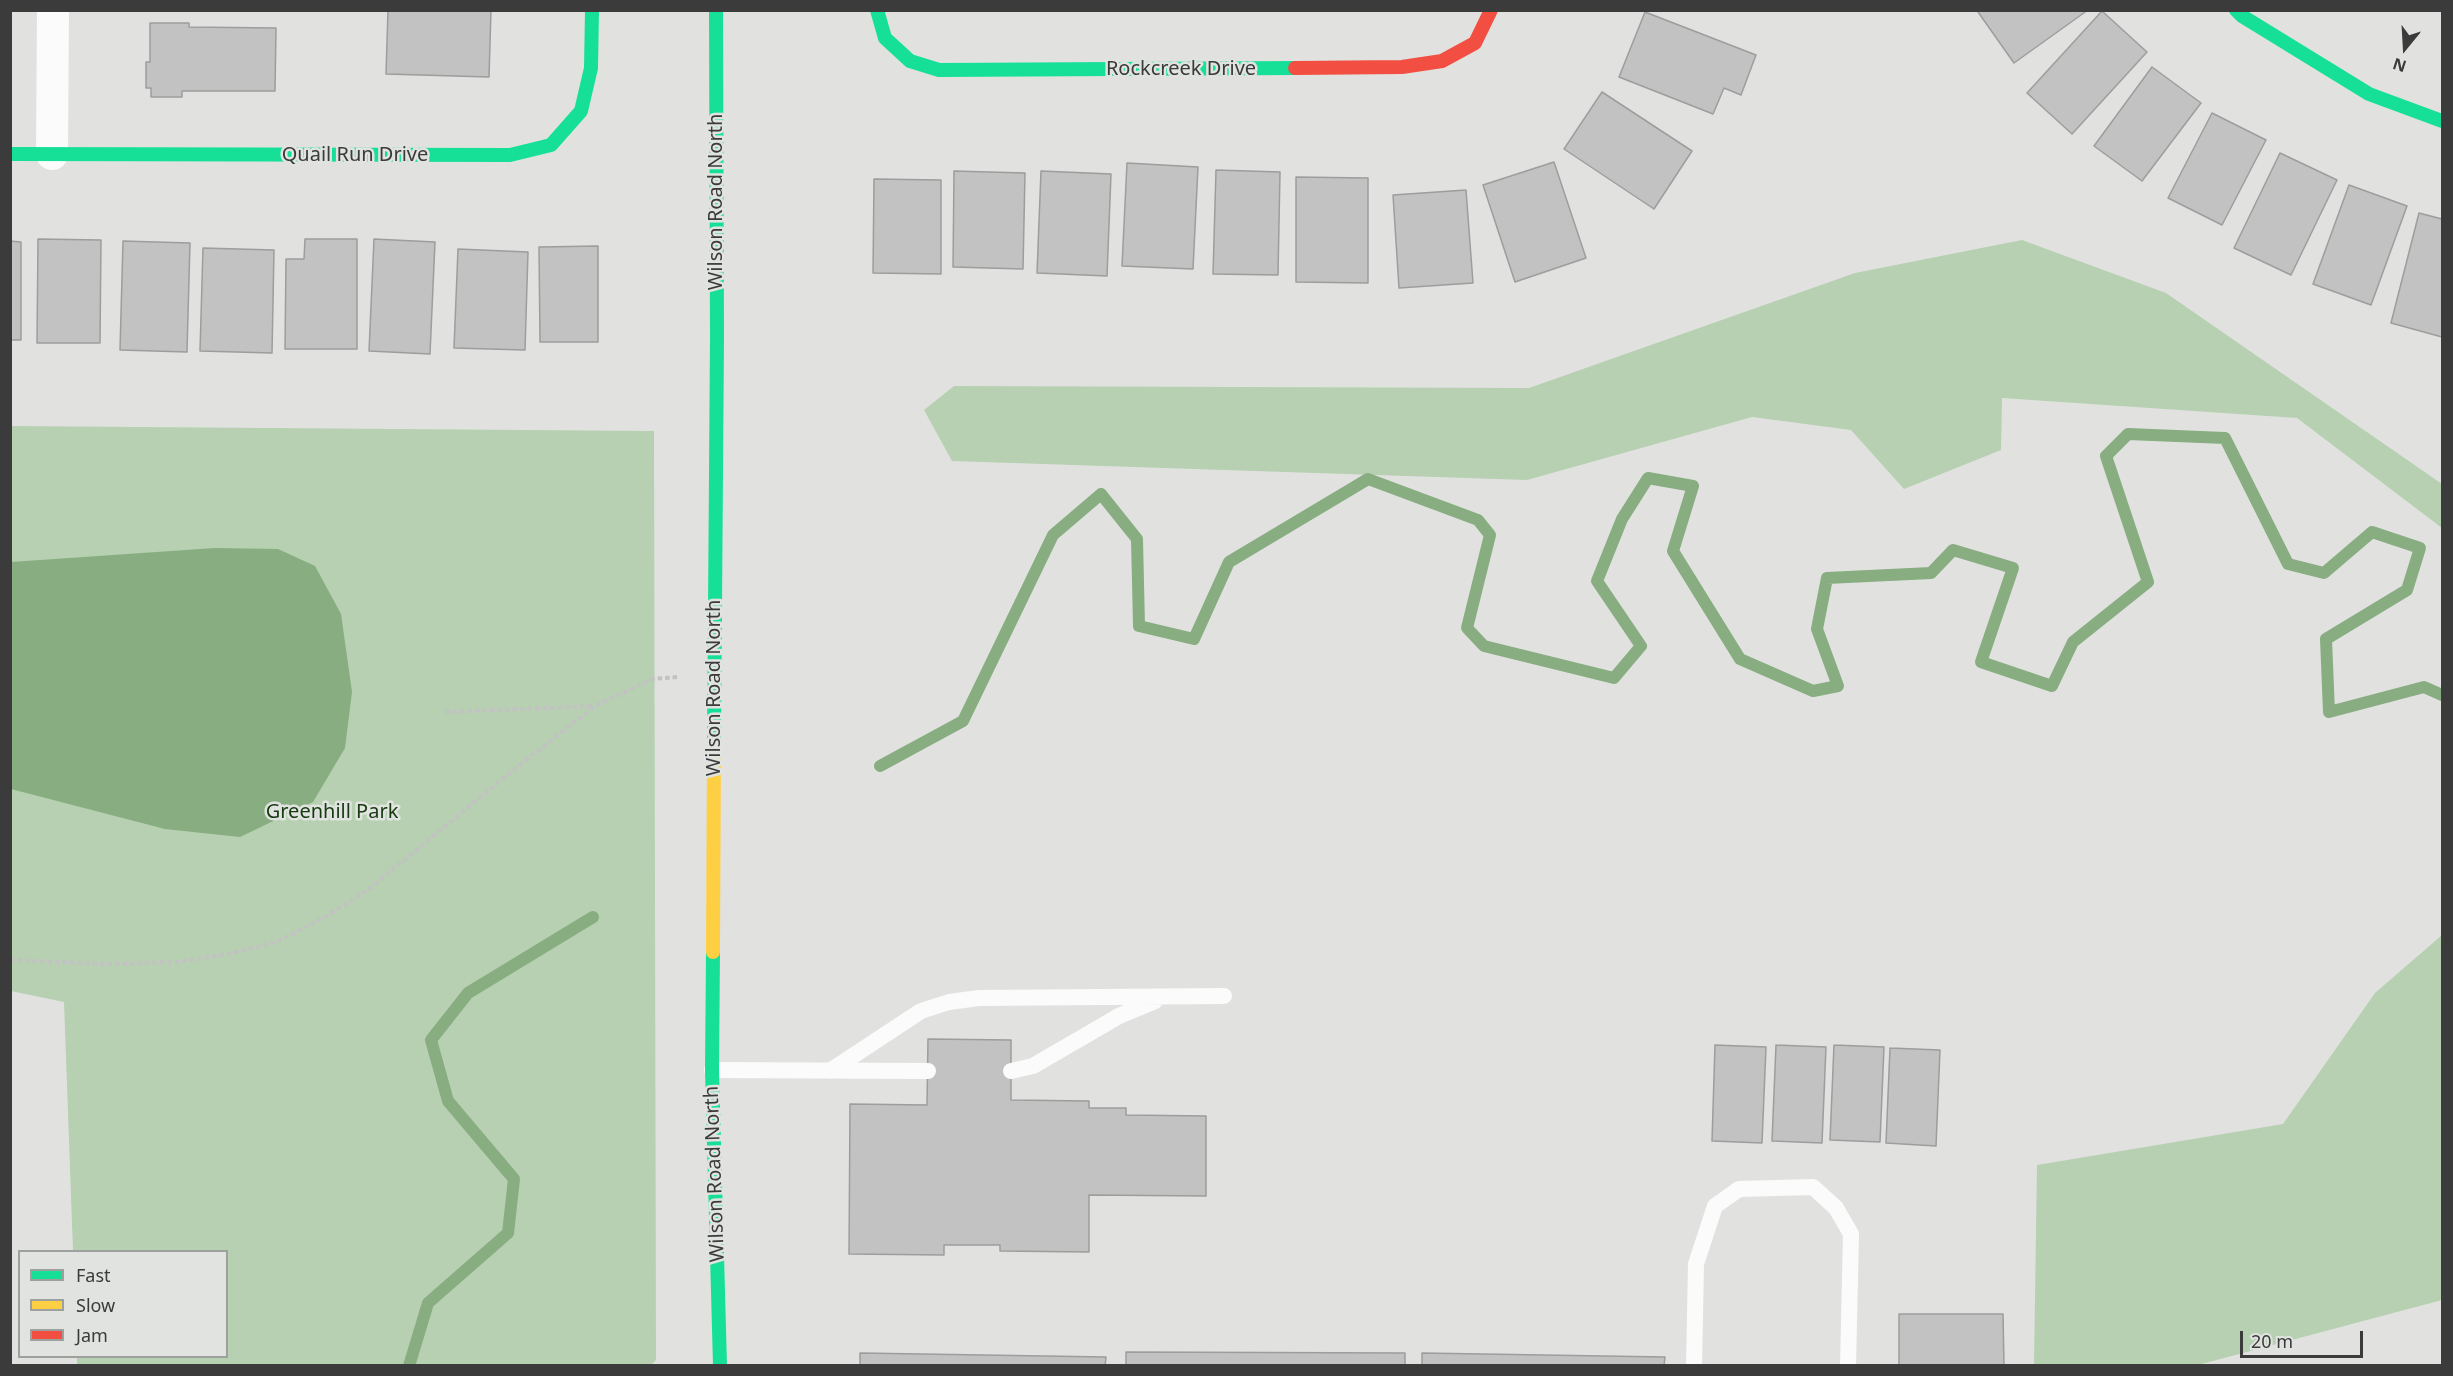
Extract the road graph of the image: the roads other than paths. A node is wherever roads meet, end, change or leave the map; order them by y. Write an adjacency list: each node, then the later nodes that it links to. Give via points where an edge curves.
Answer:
1 (53, 10): 9 (street)
2 (591, 10): 9 (street, Quail Run Drive, via 591,68 581,111 551,145 510,155)
3 (716, 10): 12 (street, Wilson Road North)
4 (877, 10): 5 (street, Rockcreek Drive, via 885,38 910,61 939,70 1402,67 1442,61 1475,43)
5 (1491, 10)
6 (2236, 10): 7 (street, via 2369,94)
7 (2442, 121)
8 (10, 154): 9 (street, Quail Run Drive)
9 (52, 154)
10 (1224, 996): 11 (lane)
11 (1166, 997): 13 (lane, via 979,998 949,1002 921,1011); 15 (lane, via 1119,1016 1033,1066)
12 (712, 1070): 13 (lane); 16 (street, Wilson Road North)
13 (830, 1071): 14 (lane)
14 (928, 1071)
15 (1011, 1071)
16 (720, 1365)
17 (1694, 1365): 18 (lane, via 1696,1264 1715,1206 1739,1189 1813,1187 1836,1209 1851,1234)
18 (1848, 1365)

